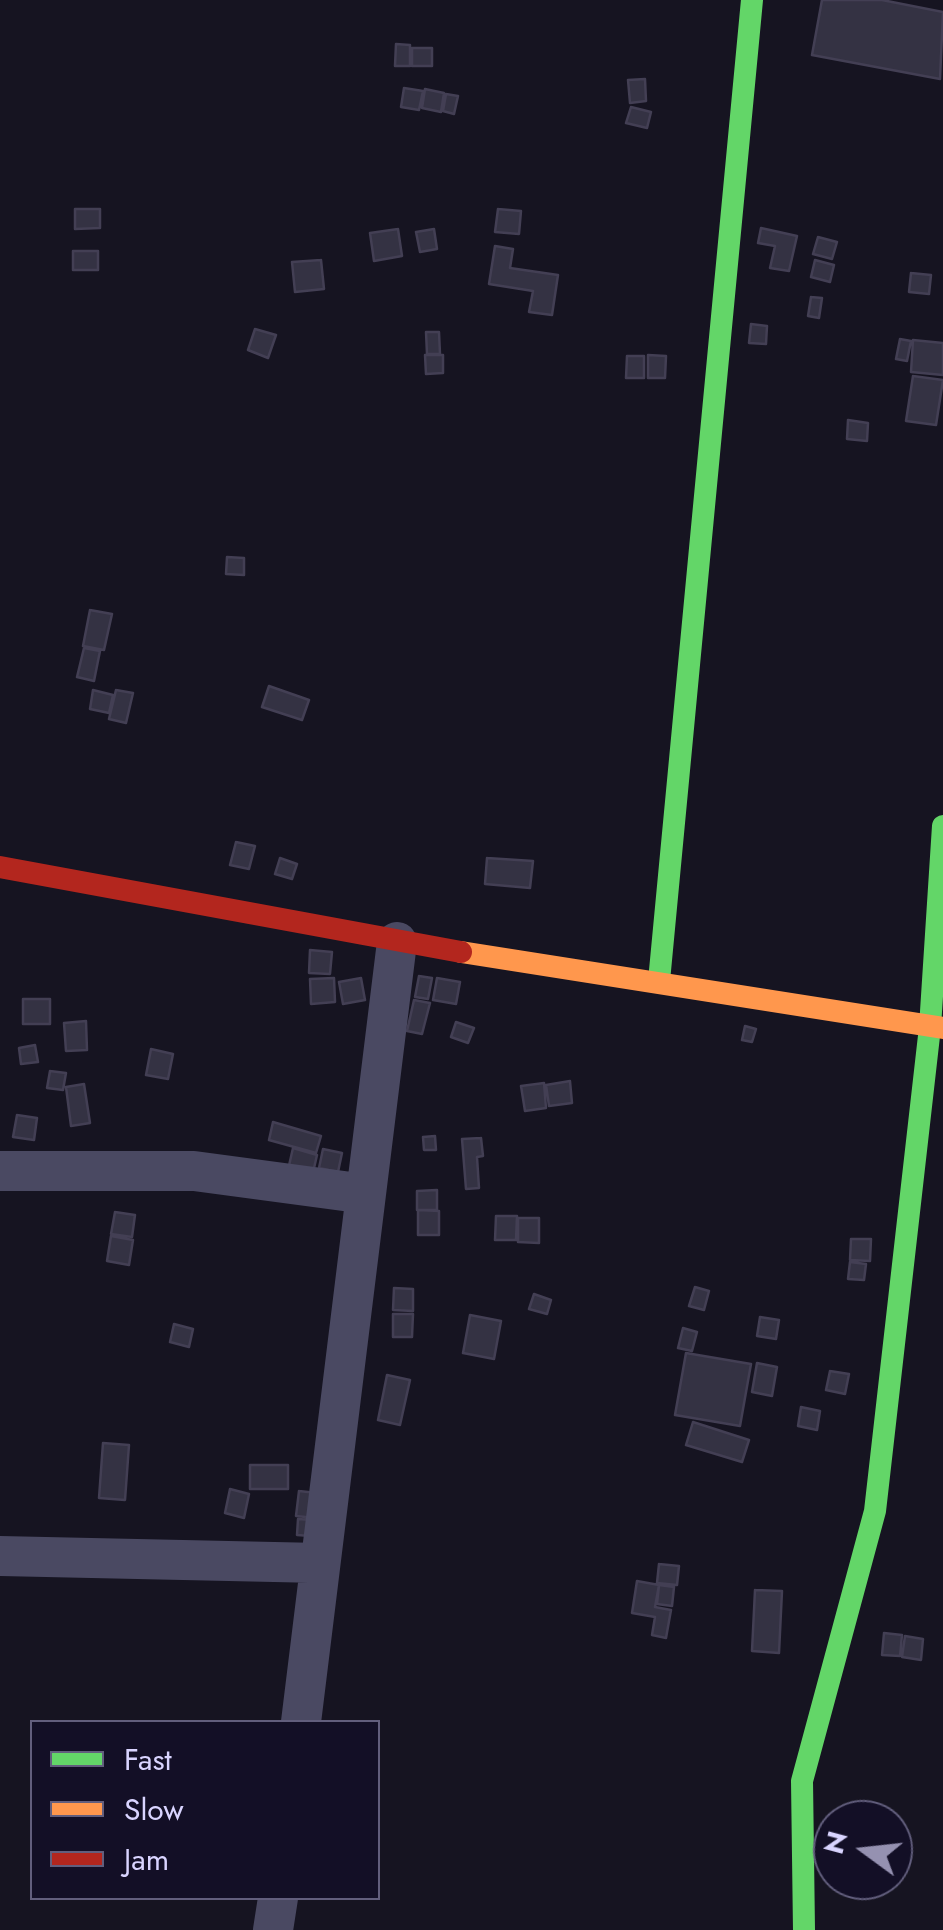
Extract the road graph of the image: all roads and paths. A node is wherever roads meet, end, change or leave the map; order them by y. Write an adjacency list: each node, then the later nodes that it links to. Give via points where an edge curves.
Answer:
1 (752, 0): 5 (street)
2 (943, 826): 6 (street)
3 (0, 867): 4 (street)
4 (397, 942): 5 (street); 8 (street)
5 (659, 981): 6 (street)
6 (936, 1028): 14 (street, via 875,1511 802,1781)
7 (0, 1171): 8 (street, via 194,1170)
8 (366, 1194): 10 (street)
9 (0, 1556): 10 (street)
10 (320, 1563): 11 (street)
11 (300, 1720)
12 (278, 1900): 13 (street)
13 (273, 1930)
14 (804, 1930)

